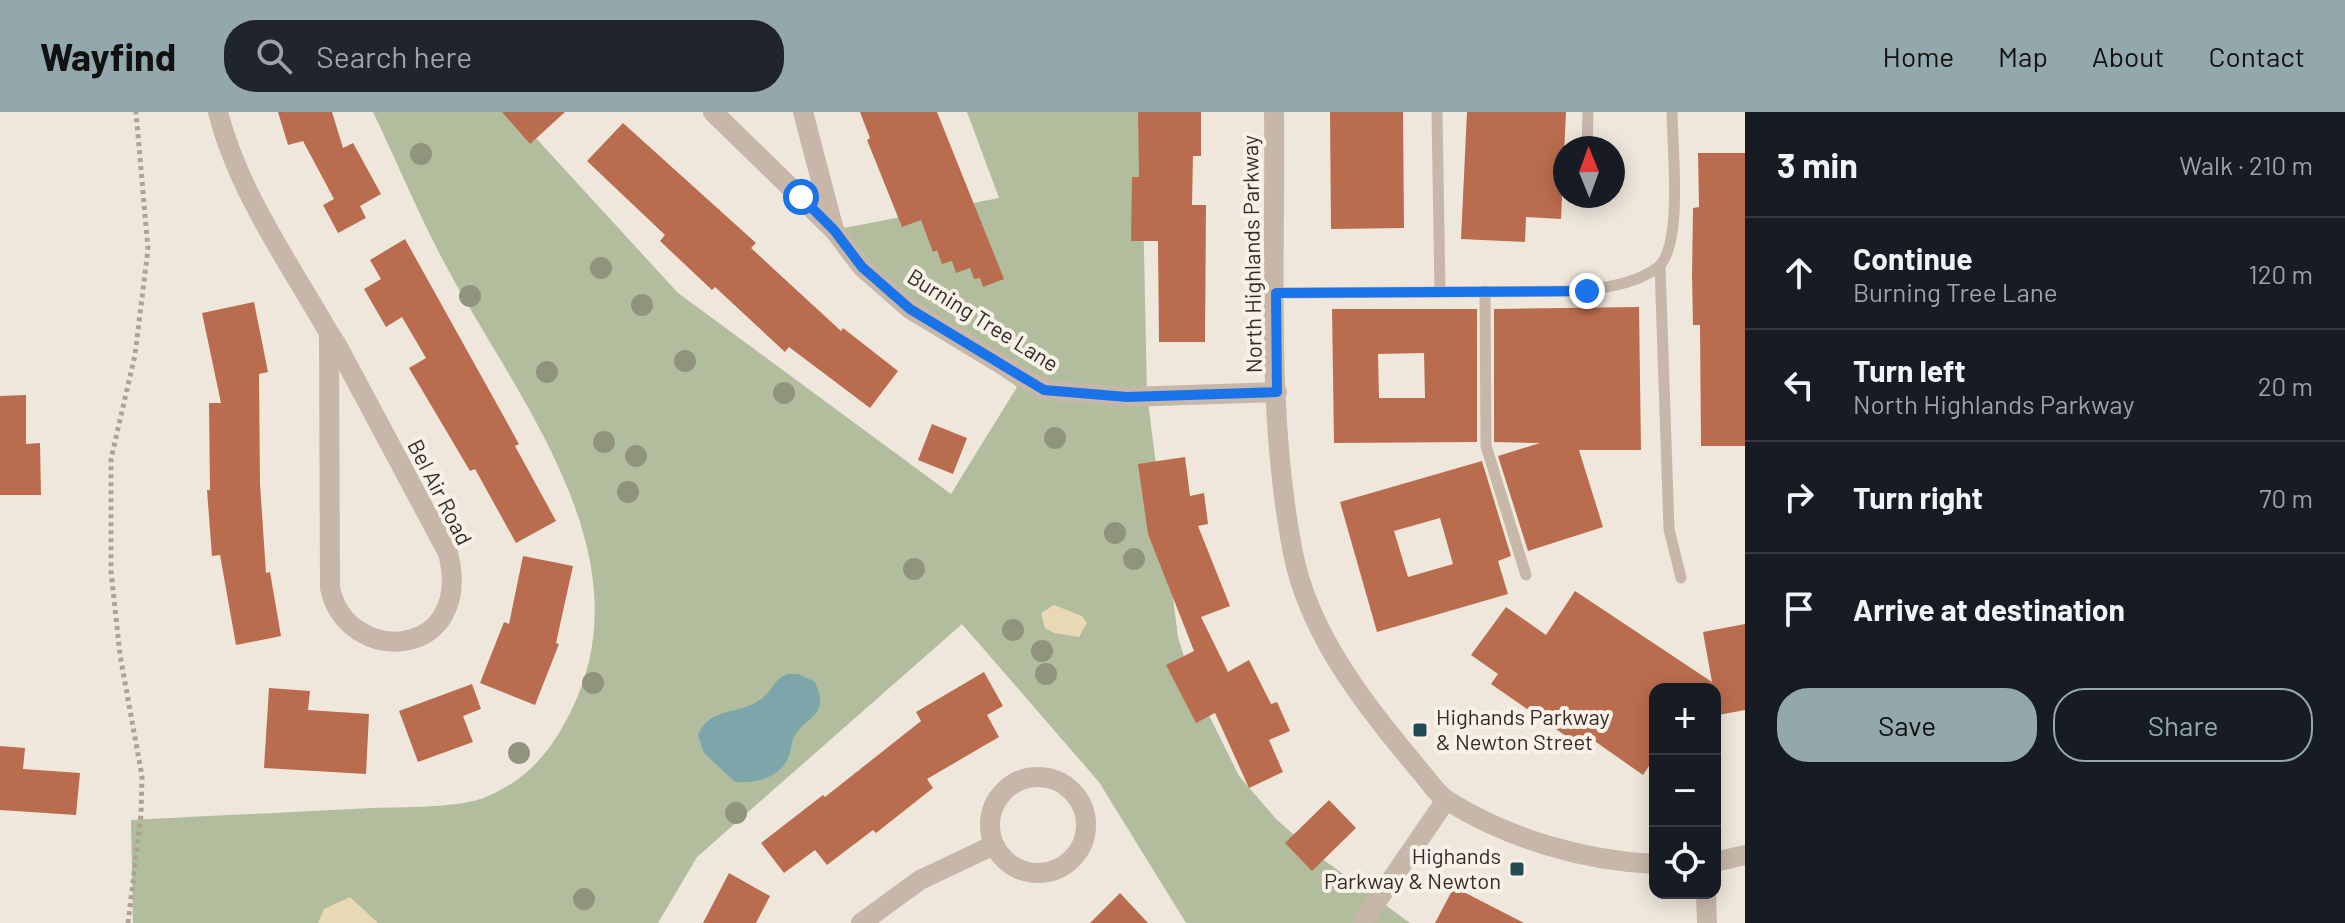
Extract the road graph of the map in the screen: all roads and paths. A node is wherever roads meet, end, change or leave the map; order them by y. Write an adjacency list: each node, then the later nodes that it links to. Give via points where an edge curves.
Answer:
1 (136, 112): 25 (path, via 148,249 135,355 111,459 111,571 142,776)
2 (218, 112): 15 (street, Bel Air Road, via 261,214)
3 (713, 112): 10 (street, Burning Tree Lane)
4 (803, 112): 10 (street, Burning Tree Lane)
5 (1274, 112): 14 (street, North Highlands Parkway)
6 (1437, 112): 13 (lane)
7 (1588, 112): 9 (lane)
8 (1672, 112): 11 (lane, via 1674,235)
9 (1587, 136)
10 (834, 230): 16 (street, Burning Tree Lane, via 862,267 910,309 1044,390 1127,397)
11 (1660, 266): 12 (lane, via 1628,283 1587,291); 18 (lane, via 1669,529)
12 (1485, 291): 13 (lane); 17 (lane, via 1486,446)
13 (1440, 292): 14 (lane)
14 (1276, 293): 16 (street, North Highlands Parkway)
15 (329, 333): 15 (street, Bel Air Road, via 334,606 345,622 368,636 388,641 414,637 436,629 451,602 454,580 448,553)
16 (1277, 392): 19 (street, North Highlands Parkway, via 1294,556 1310,605 1361,696)
17 (1526, 575)
18 (1681, 578)
19 (1446, 800): 23 (street, North Highlands Parkway, via 1554,847); 27 (street)
20 (994, 845): 20 (street, via 1003,858 1030,873 1061,867 1074,857 1086,829 1078,798 1067,787 1037,777 1008,788 991,814); 26 (street, via 920,880)
21 (1745, 855): 22 (street)
22 (1721, 861)
23 (1649, 864)
24 (1706, 899): 28 (street)
25 (128, 923)
26 (861, 923)
27 (1362, 923)
28 (1707, 923)

